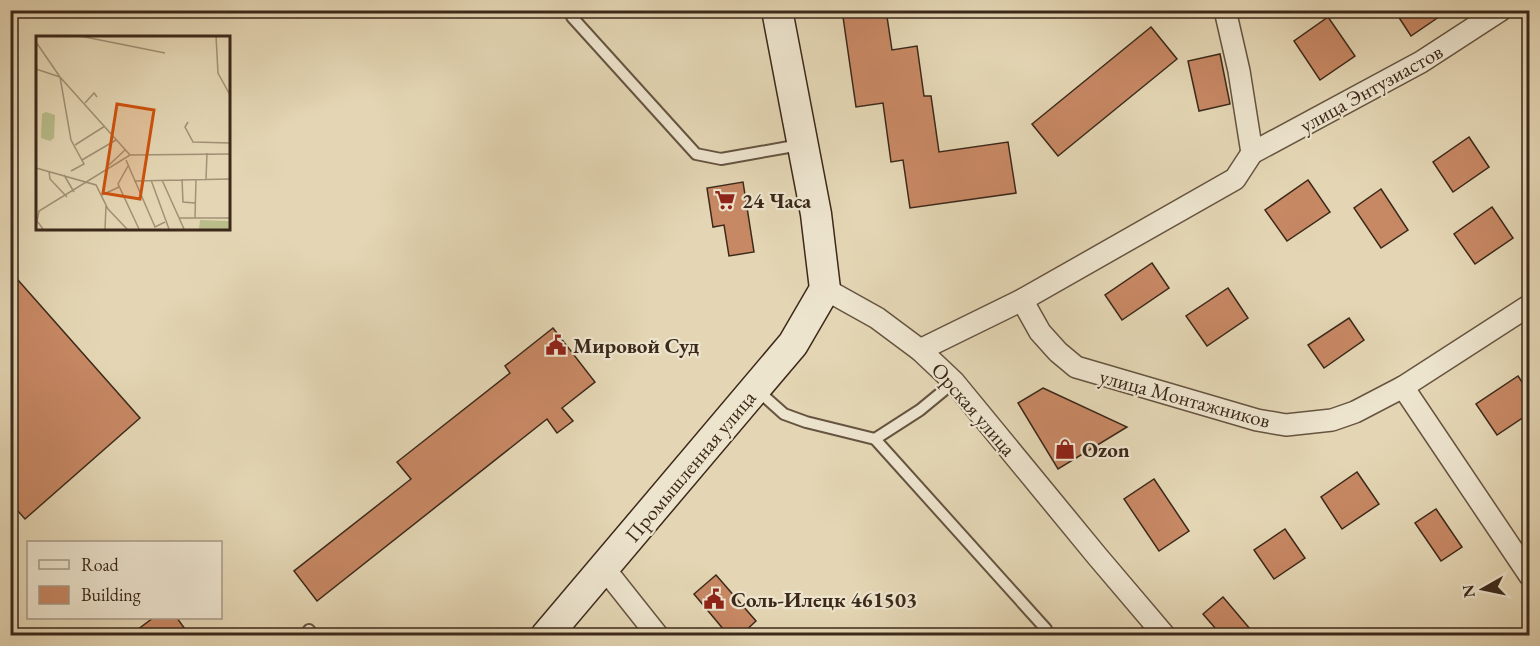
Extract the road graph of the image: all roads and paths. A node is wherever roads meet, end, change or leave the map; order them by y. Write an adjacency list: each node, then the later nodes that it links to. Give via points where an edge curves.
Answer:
1 (777, 10): 5 (street)
2 (1225, 10): 6 (street, via 1239,70)
3 (1501, 10): 6 (street, улица Энтузиастов, via 1421,62)
4 (572, 17): 5 (lane, via 696,154 722,159)
5 (803, 144): 7 (street)
6 (1248, 160): 8 (street, улица Энтузиастов, via 1235,179)
7 (825, 289): 10 (street, Орская улица, via 877,318); 13 (street, Промышленная улица, via 793,344)
8 (1022, 300): 10 (street, улица Энтузиастов); 12 (street, улица Монтажников, via 1040,332 1076,367 1257,420 1286,424 1332,420)
9 (1530, 305): 12 (street, улица Монтажников)
10 (920, 350): 11 (street, Орская улица)
11 (954, 382): 14 (lane); 20 (street, Орская улица)
12 (1402, 387): 16 (street)
13 (756, 388): 14 (lane, via 784,414); 15 (street, Промышленная улица)
14 (875, 439): 17 (lane)
15 (604, 568): 18 (street, Промышленная улица); 19 (street)
16 (1530, 576)
17 (1046, 629)
18 (546, 636)
19 (658, 636)
20 (1164, 636)

